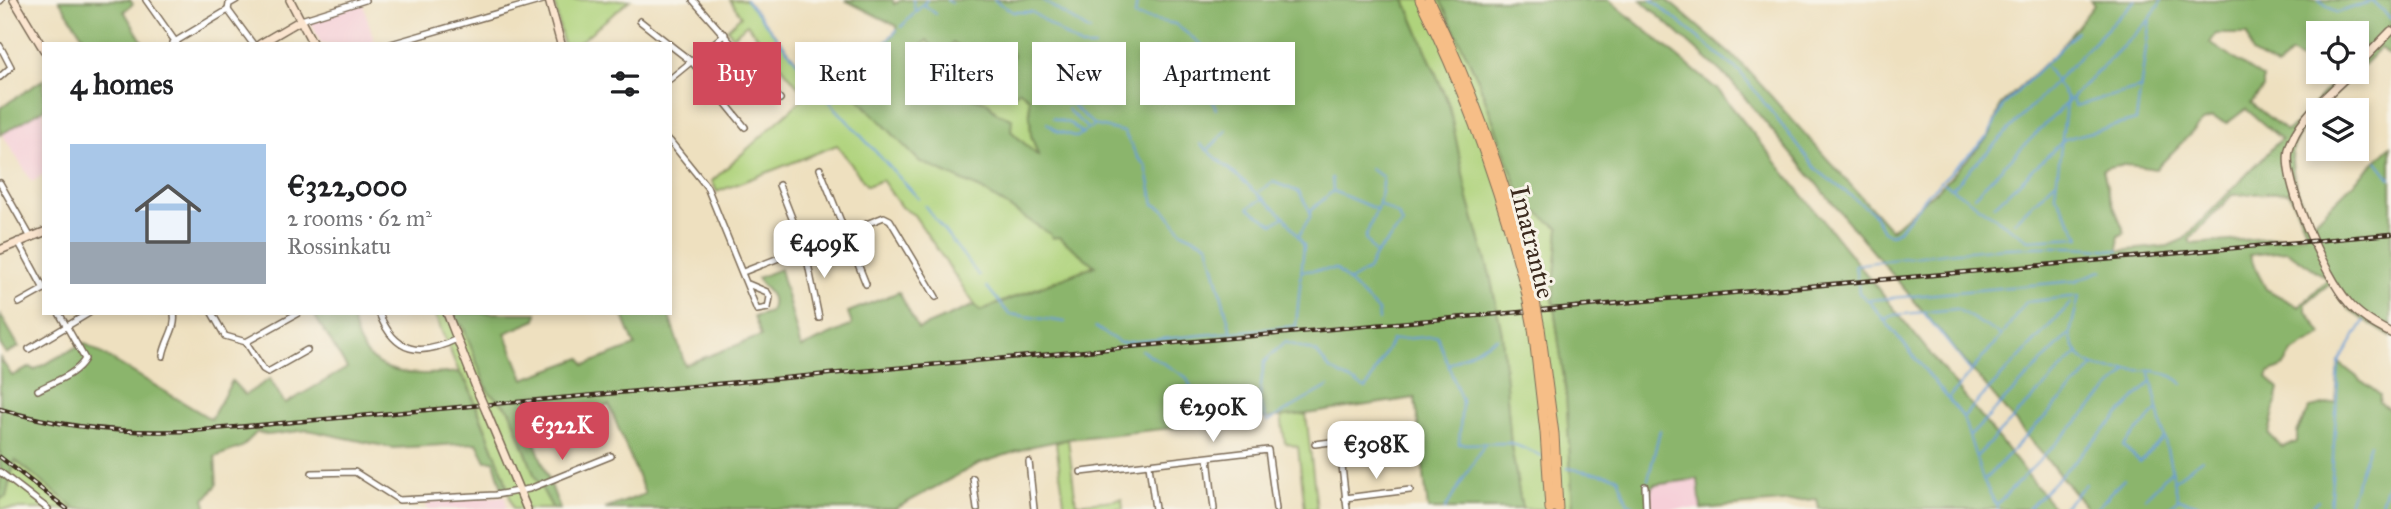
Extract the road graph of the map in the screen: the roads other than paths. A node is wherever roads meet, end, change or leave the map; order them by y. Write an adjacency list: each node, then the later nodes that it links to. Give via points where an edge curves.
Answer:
1 (14, 0): 27 (street)
2 (146, 0): 16 (street)
3 (236, 0): 11 (street)
4 (290, 0): 12 (street)
5 (365, 0): 12 (street)
6 (543, 0): 21 (street)
7 (549, 0): 22 (street)
8 (693, 0): 15 (street)
9 (1420, 0): 49 (highway, Imatrantie, via 1460,82)
10 (1429, 0): 49 (highway, Imatrantie, via 1495,155)
11 (228, 5): 17 (street); 18 (street)
12 (301, 20): 19 (street); 20 (street)
13 (640, 21): 23 (street)
14 (2391, 31): 28 (street)
15 (725, 34): 24 (street); 29 (street)
16 (173, 42)
17 (175, 42)
18 (252, 42)
19 (263, 42)
20 (312, 42)
21 (398, 42)
22 (560, 42)
23 (667, 42)
24 (732, 42)
25 (0, 46): 30 (street, via 10,63 10,70)
26 (672, 46): 29 (street)
27 (42, 47)
28 (2369, 54)
29 (691, 62): 31 (street); 33 (street)
30 (0, 77)
31 (672, 77)
32 (2340, 84): 62 (street, via 2295,134 2288,171 2295,197 2338,289 2362,316)
33 (745, 127)
34 (672, 143): 44 (street, via 707,187)
35 (820, 169): 38 (street)
36 (0, 183): 40 (street)
37 (779, 185): 42 (street)
38 (845, 232): 42 (street); 46 (street); 50 (street, via 884,217 890,220)
39 (42, 233): 40 (street)
40 (30, 236): 41 (street)
41 (18, 241): 43 (street); 47 (street)
42 (804, 248): 44 (street); 59 (street)
43 (0, 250)
44 (743, 272): 45 (street)
45 (748, 284): 45 (street, via 757,310 768,308 766,292)
46 (866, 284)
47 (42, 285)
48 (42, 290): 51 (street)
49 (1530, 291): 61 (highway, Imatrantie, bridge)
50 (936, 297)
51 (19, 303)
52 (60, 315): 60 (street)
53 (85, 315): 60 (street)
54 (174, 315): 67 (street)
55 (213, 315): 64 (street, via 225,336)
56 (294, 315): 64 (street)
57 (380, 315): 63 (street, via 391,339 407,348 425,349)
58 (448, 315): 63 (street)
59 (819, 318)
60 (66, 326): 65 (street); 68 (street, via 85,359 59,381)
61 (1536, 328): 92 (highway, Imatrantie); 93 (highway, Imatrantie, via 1554,433)
62 (2391, 333)
63 (457, 340): 82 (street, bridge)
64 (246, 342): 66 (street, via 263,369 272,371)
65 (29, 349)
66 (307, 350)
67 (163, 356)
68 (38, 390)
69 (1412, 432): 70 (street)
70 (1339, 441): 71 (street); 83 (street)
71 (1315, 444)
72 (611, 456): 82 (street)
73 (1208, 458): 75 (street); 89 (street); 90 (street, via 1268,450)
74 (1029, 463): 87 (street)
75 (1149, 465): 77 (street); 88 (street)
76 (0, 472): 84 (street)
77 (1081, 472)
78 (312, 473): 82 (street, via 355,472 399,500)
79 (974, 478): 86 (street)
80 (1645, 486): 94 (street)
81 (1410, 490): 83 (street)
82 (520, 492): 85 (street)
83 (1345, 498): 91 (street)
84 (48, 509)
85 (527, 509)
86 (977, 509)
87 (1034, 509)
88 (1155, 509)
89 (1214, 509)
90 (1276, 509)
91 (1347, 509)
92 (1550, 509)
93 (1558, 509)
94 (1646, 509)

